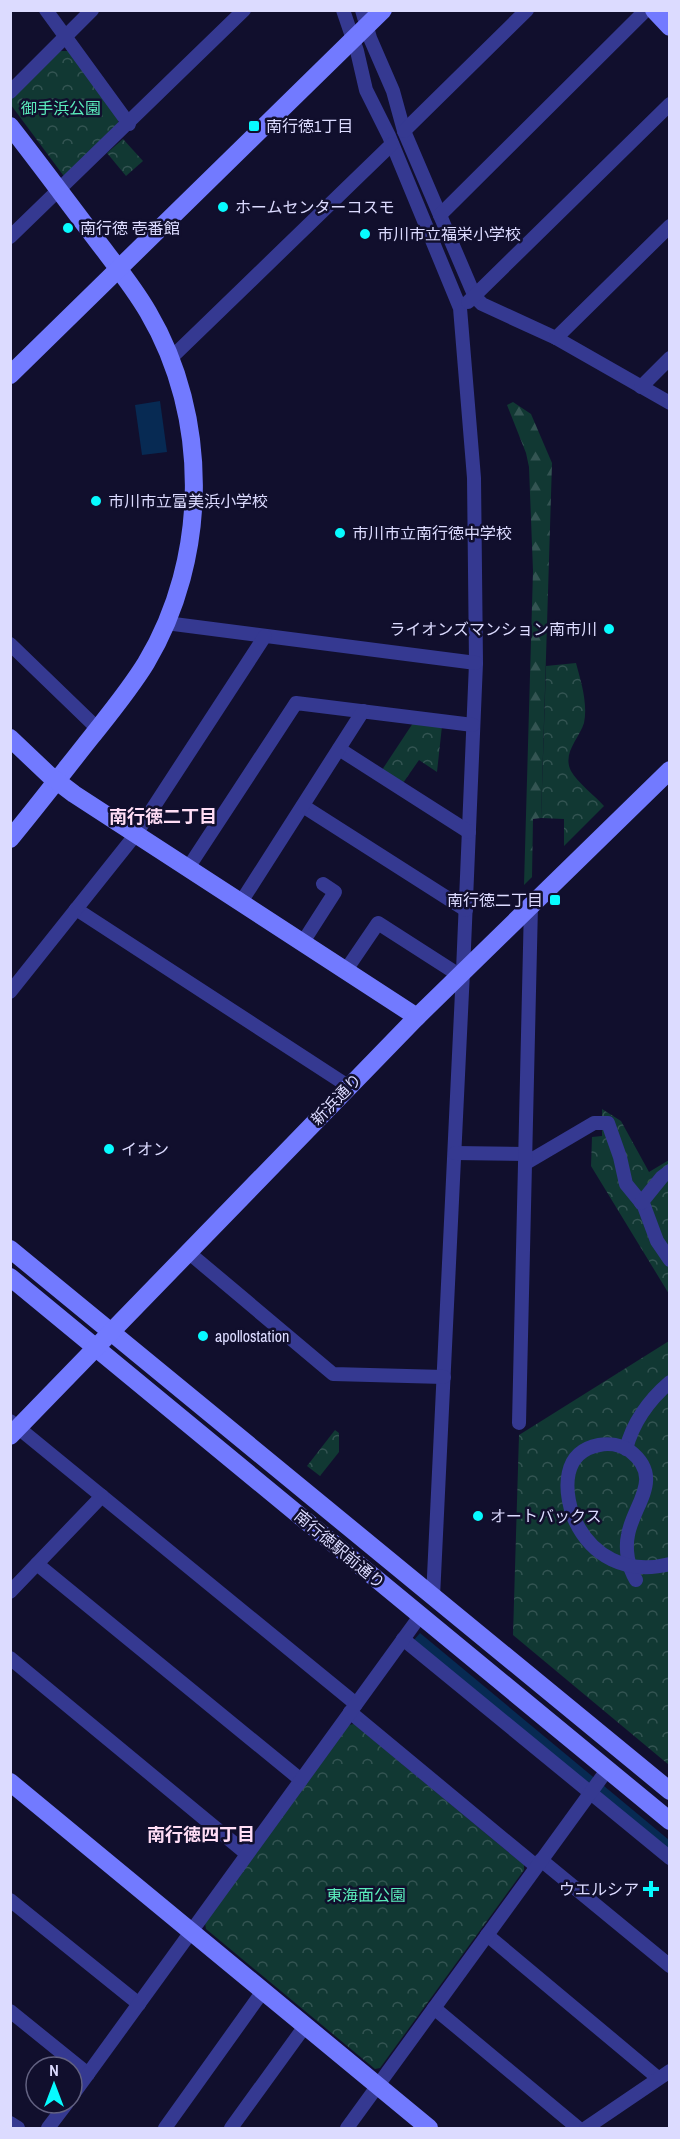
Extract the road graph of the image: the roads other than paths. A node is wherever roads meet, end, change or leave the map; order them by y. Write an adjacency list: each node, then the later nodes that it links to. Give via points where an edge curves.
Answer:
1 (46, 10): 11 (street)
2 (92, 10): 11 (street)
3 (244, 10): 15 (street)
4 (343, 10): 12 (street)
5 (383, 10): 9 (street)
6 (526, 10): 17 (street)
7 (646, 10): 20 (street)
8 (654, 10): 10 (street)
9 (364, 19): 12 (street); 17 (street, via 393,91)
10 (669, 27)
11 (65, 37): 13 (street); 15 (street)
12 (353, 40): 18 (street, via 366,90); 23 (street)
13 (10, 92)
14 (669, 104): 24 (street)
15 (129, 124): 19 (street)
16 (10, 126): 19 (street)
17 (404, 131): 20 (street)
18 (392, 144): 25 (street); 28 (street)
19 (59, 191): 22 (street); 23 (street)
20 (440, 215): 24 (street)
21 (669, 226): 26 (street)
22 (10, 237)
23 (118, 269): 28 (street, via 149,314); 29 (street)
24 (475, 297): 25 (street); 26 (street, via 482,304)
25 (460, 308): 35 (street, via 474,478)
26 (556, 338): 30 (street)
27 (669, 358): 30 (street)
28 (170, 359): 32 (street, via 186,414 194,488 187,558)
29 (10, 375)
30 (641, 387): 31 (street)
31 (669, 403)
32 (166, 623): 33 (street); 38 (street, via 139,674)
33 (265, 636): 35 (street); 45 (street)
34 (10, 644): 38 (street)
35 (476, 663): 37 (street)
36 (363, 711): 37 (street); 40 (street); 47 (street, via 296,703)
37 (473, 725): 44 (street)
38 (98, 729): 42 (street)
39 (10, 738): 42 (street)
40 (339, 749): 43 (street); 44 (street)
41 (669, 770): 50 (street, 新浜通り)
42 (57, 781): 45 (street); 46 (street)
43 (303, 806): 49 (street); 52 (street)
44 (469, 832): 52 (street)
45 (136, 834): 47 (street); 51 (street)
46 (10, 839)
47 (188, 868): 49 (street)
48 (323, 884): 53 (street, via 335,892)
49 (241, 902): 53 (street)
50 (531, 905): 55 (street, 新浜通り); 60 (street)
51 (76, 909): 56 (street); 58 (street)
52 (466, 910): 55 (street)
53 (303, 942): 54 (street)
54 (346, 970): 55 (street, via 378,923); 57 (street)
55 (461, 973): 57 (street, 新浜通り); 59 (street)
56 (10, 992)
57 (417, 1017): 58 (street, 新浜通り)
58 (348, 1086): 64 (street, 新浜通り)
59 (455, 1153): 60 (street); 69 (street)
60 (526, 1158): 62 (street, via 594,1124 608,1123 626,1184); 71 (street)
61 (669, 1171): 62 (street)
62 (641, 1203): 65 (street)
63 (10, 1249): 67 (street, 南行徳駅前通り)
64 (188, 1252): 67 (street, 新浜通り); 69 (street, via 333,1374)
65 (669, 1260)
66 (10, 1277): 68 (street, 南行徳駅前通り)
67 (111, 1332): 68 (street, 新浜通り); 79 (street, 南行徳駅前通り)
68 (96, 1348): 72 (street, 新浜通り); 80 (street, 南行徳駅前通り)
69 (444, 1377): 79 (street)
70 (669, 1382): 73 (street, via 635,1423)
71 (519, 1423)
72 (13, 1429): 74 (street)
73 (626, 1449): 76 (street, bridge, via 591,1446 576,1459 566,1481 573,1516 585,1540 613,1560 639,1568); 77 (street, via 643,1464 646,1479 627,1540)
74 (102, 1496): 75 (street); 83 (street)
75 (37, 1564): 78 (street); 84 (street)
76 (669, 1564)
77 (636, 1580)
78 (10, 1592)
79 (433, 1597): 87 (street, 南行徳駅前通り)
80 (420, 1616): 81 (street); 86 (street, 南行徳駅前通り)
81 (403, 1639): 83 (street); 86 (street)
82 (10, 1658): 89 (street)
83 (353, 1708): 84 (street); 91 (street)
84 (301, 1780): 89 (street)
85 (10, 1782): 93 (street)
86 (597, 1783): 88 (street, 南行徳駅前通り); 90 (street); 91 (street)
87 (669, 1791)
88 (669, 1821)
89 (247, 1854): 93 (street)
90 (669, 1858)
91 (538, 1863): 94 (street); 95 (street)
92 (10, 1900): 97 (street)
93 (191, 1932): 96 (street); 97 (street)
94 (487, 1935): 98 (street); 102 (street)
95 (669, 1966)
96 (263, 1991): 100 (street); 110 (street)
97 (139, 2004): 101 (street)
98 (434, 2008): 104 (street); 113 (street)
99 (10, 2011): 101 (street)
100 (305, 2026): 104 (street); 111 (street)
101 (88, 2074): 103 (street)
102 (664, 2075): 114 (street)
103 (84, 2080)
104 (378, 2086): 107 (street); 112 (street)
105 (58, 2115): 109 (street)
106 (10, 2123): 108 (street)
107 (425, 2127)
108 (18, 2128)
109 (48, 2128)
110 (165, 2128)
111 (231, 2128)
112 (347, 2128)
113 (578, 2128)
114 (586, 2128)

